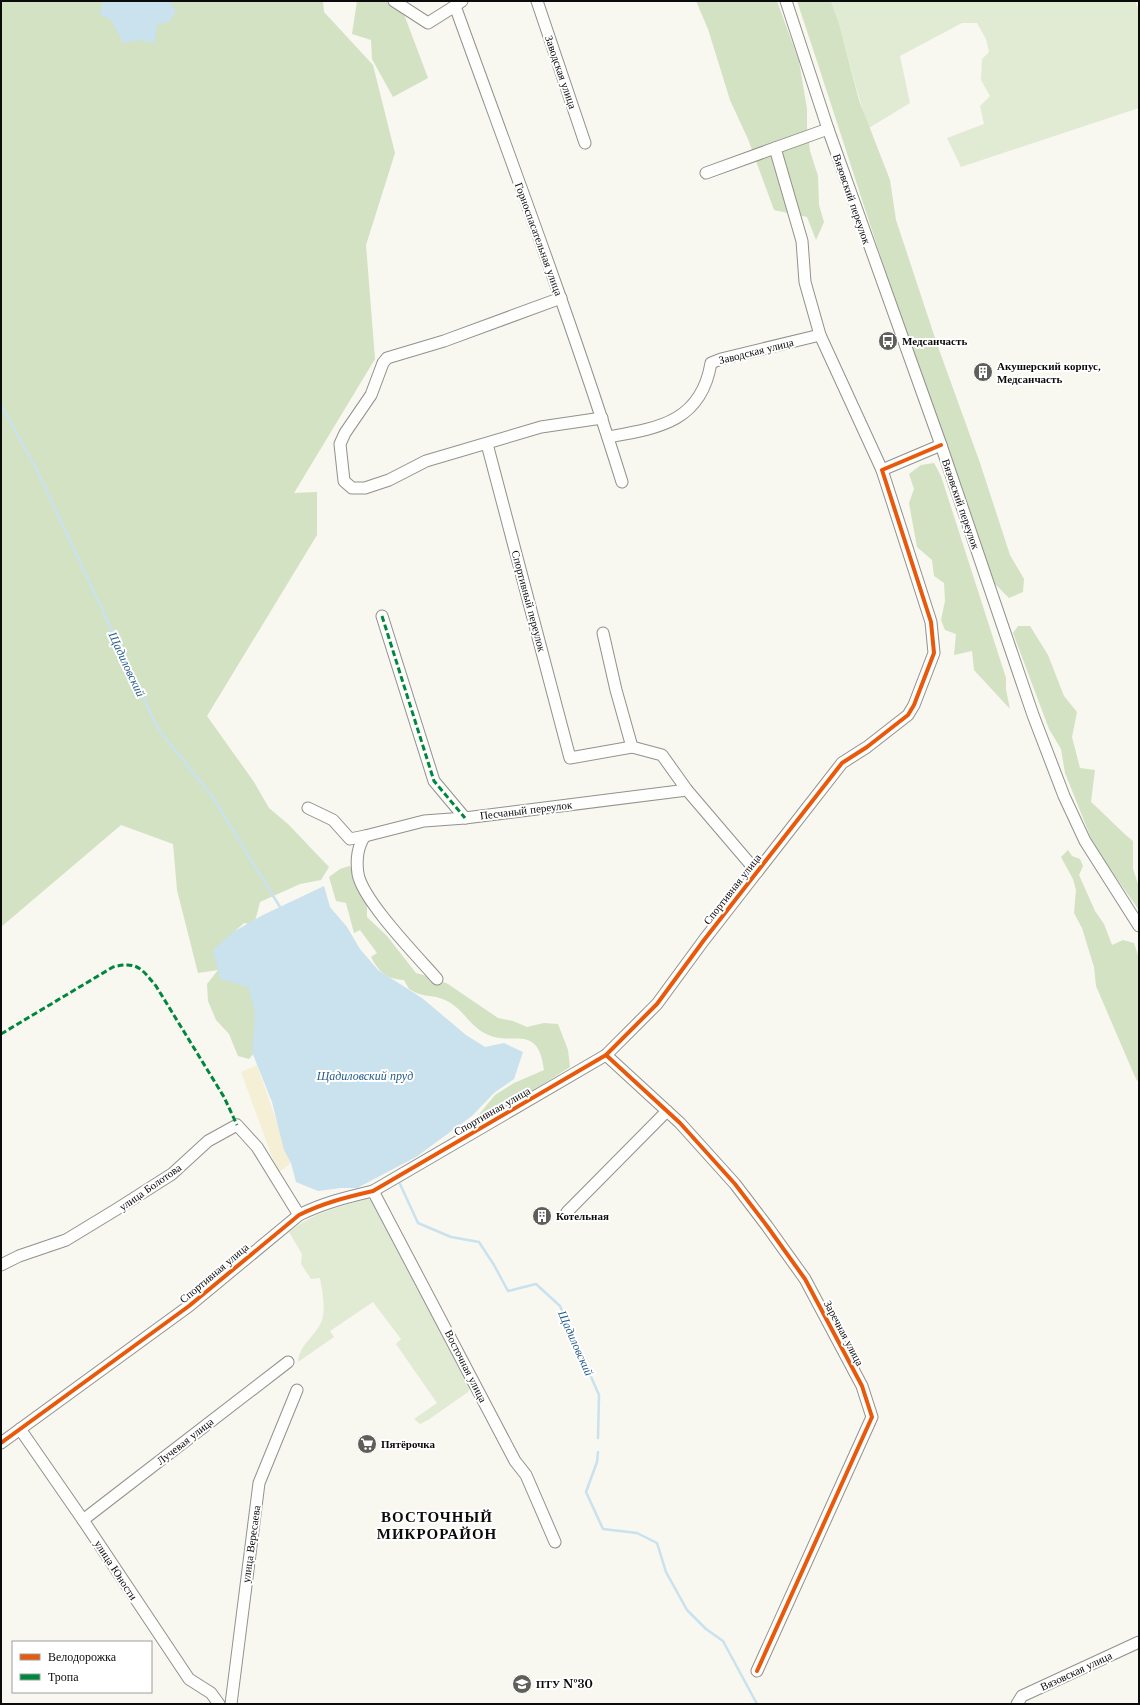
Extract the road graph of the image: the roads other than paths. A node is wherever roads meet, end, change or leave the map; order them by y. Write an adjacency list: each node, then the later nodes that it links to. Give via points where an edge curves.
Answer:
1 (394, 1): 4 (street, via 428,23)
2 (537, 1): 6 (street, Заводская улица)
3 (786, 1): 5 (street, Вязовский переулок)
4 (459, 3): 9 (street, Горноспасательная улица)
5 (828, 129): 7 (street); 14 (street, Вязовский переулок)
6 (585, 143)
7 (775, 148): 8 (street); 10 (street, via 802,241 805,282)
8 (706, 173)
9 (561, 298): 11 (street, Горноспасательная улица); 13 (street, via 444,341 387,358 371,395 340,444 344,481 352,488 365,488 389,480 426,461)
10 (820, 335): 12 (street, Заводская улица, via 711,363 708,380 700,397 685,412 667,424); 15 (street)
11 (602, 418): 12 (street, Горноспасательная улица); 13 (street, via 541,427)
12 (608, 437): 16 (street, Горноспасательная улица)
13 (487, 444): 19 (street, Спортивный переулок, via 570,758)
14 (941, 445): 15 (street); 25 (street, Вязовский переулок, via 1033,715 1064,796 1085,841)
15 (882, 470): 24 (street, Спортивная улица, via 931,622 934,652 908,715 842,763)
16 (622, 482)
17 (382, 616): 22 (street, via 434,781)
18 (603, 633): 19 (street)
19 (632, 746): 20 (street, via 662,755)
20 (687, 790): 22 (street, Песчаный переулок); 24 (street)
21 (308, 808): 23 (street, Песчаный переулок, via 333,820 350,839)
22 (465, 818): 23 (street, Песчаный переулок, via 424,821)
23 (365, 836): 26 (street, via 358,850 358,875 367,895)
24 (757, 872): 27 (street, Спортивная улица, via 657,1004)
25 (1139, 926)
26 (438, 979)
27 (606, 1055): 28 (street, Заречная улица); 29 (street, Спортивная улица)
28 (667, 1110): 30 (street); 40 (street, Заречная улица, via 735,1184 806,1279 862,1386 872,1418)
29 (373, 1191): 31 (street, Спортивная улица, via 340,1198); 38 (street, Восточная улица, via 515,1461 526,1475)
30 (567, 1212)
31 (299, 1215): 32 (street, улица Болотова, via 257,1147 237,1124 208,1141 172,1174 118,1209 66,1240); 35 (street, Спортивная улица, via 190,1306)
32 (1, 1265)
33 (288, 1362): 37 (street, Лучевая улица)
34 (297, 1390): 42 (street, улица Вересаева, via 259,1483)
35 (20, 1429): 36 (street, Спортивная улица); 37 (street, улица Юности)
36 (1, 1443)
37 (83, 1520): 41 (street, улица Юности, via 189,1679 211,1693)
38 (555, 1542)
39 (1139, 1642): 43 (street, Вязовская улица, via 1022,1696)
40 (757, 1671)
41 (219, 1704)
42 (231, 1704)
43 (1017, 1704)

